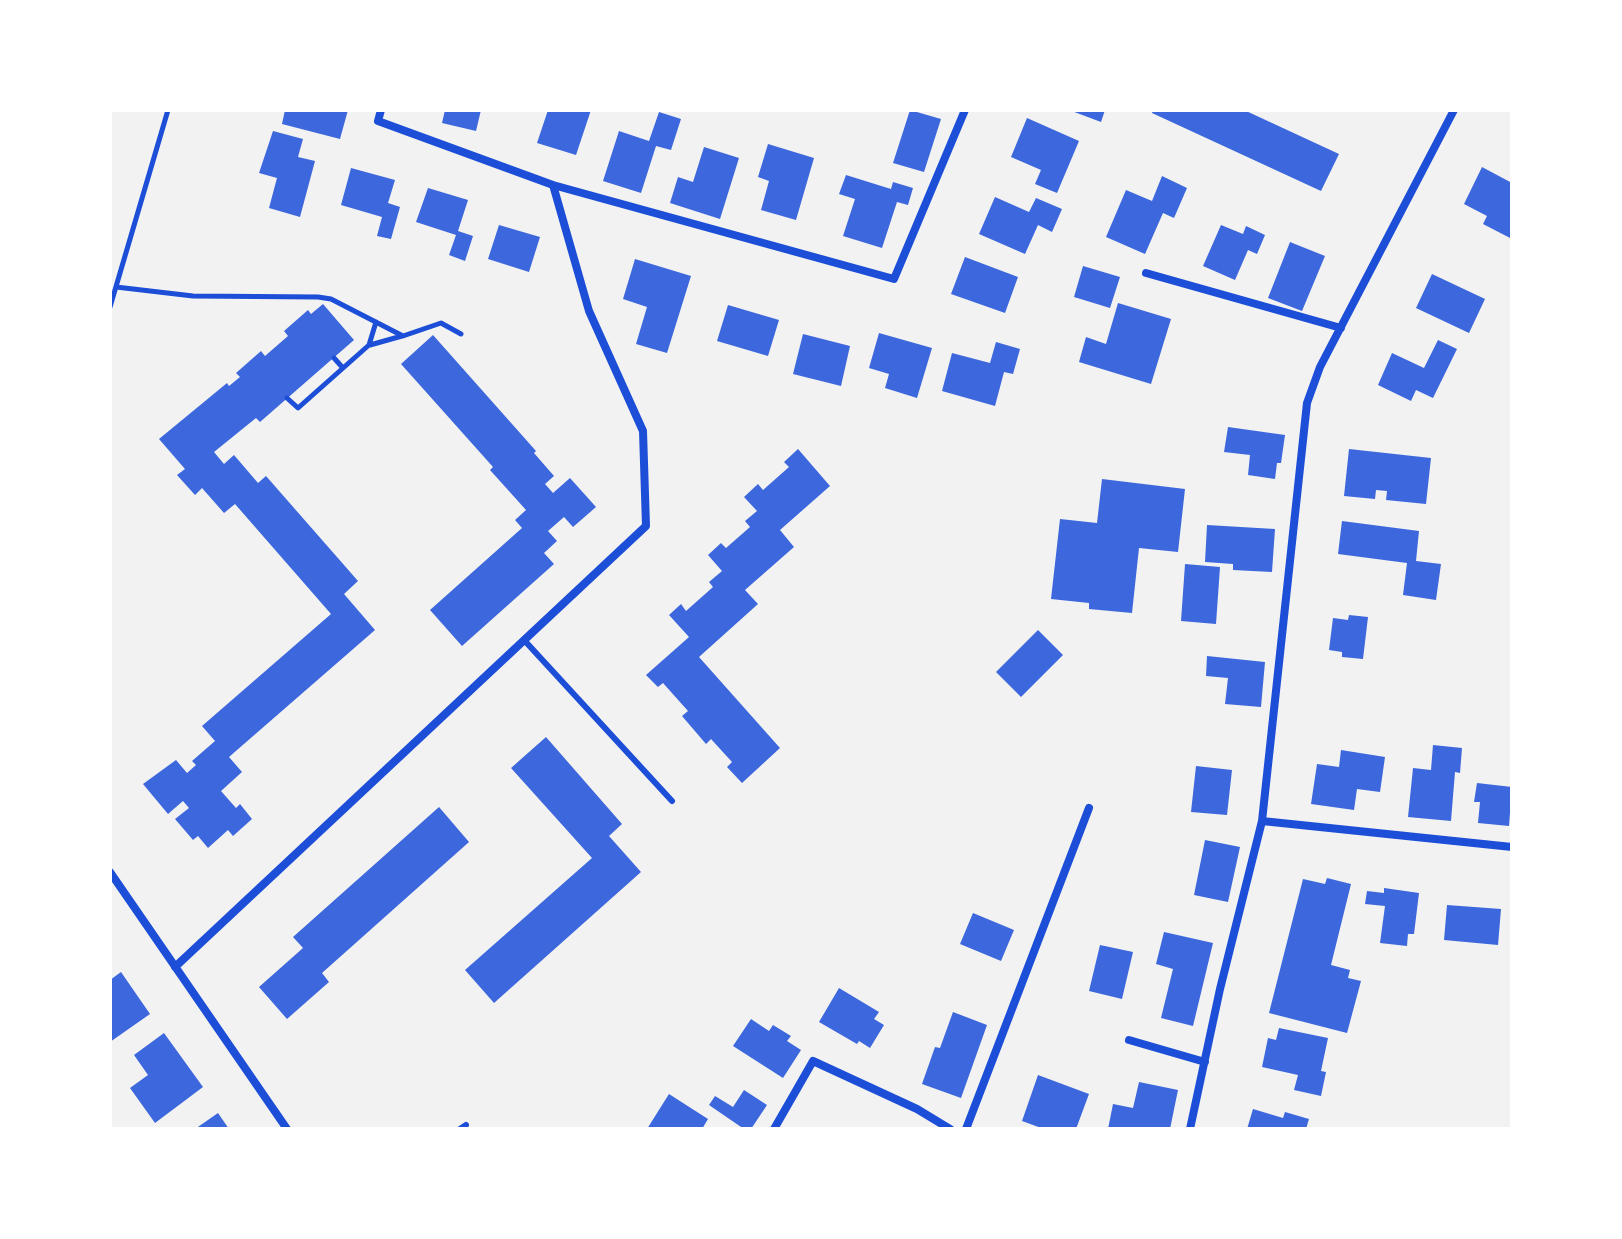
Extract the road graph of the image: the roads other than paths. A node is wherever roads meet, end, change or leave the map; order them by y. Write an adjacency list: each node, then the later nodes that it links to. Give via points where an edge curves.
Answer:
1 (381, 110): 4 (street, via 378,121)
2 (965, 110): 4 (street, via 894,279)
3 (1454, 110): 6 (street)
4 (553, 185): 7 (street, via 589,311 643,431 646,526)
5 (1146, 273): 6 (street)
6 (1341, 328): 10 (street, via 1307,403)
7 (524, 640): 8 (lane); 13 (street)
8 (672, 801)
9 (1089, 808): 19 (street)
10 (1262, 821): 11 (street); 15 (street)
11 (1512, 847)
12 (110, 872): 13 (street)
13 (175, 967): 16 (street)
14 (1129, 1040): 15 (street)
15 (1205, 1062): 20 (street)
16 (287, 1129)
17 (774, 1129): 18 (street, via 813,1061)
18 (950, 1129)
19 (966, 1129)
20 (1190, 1129)

